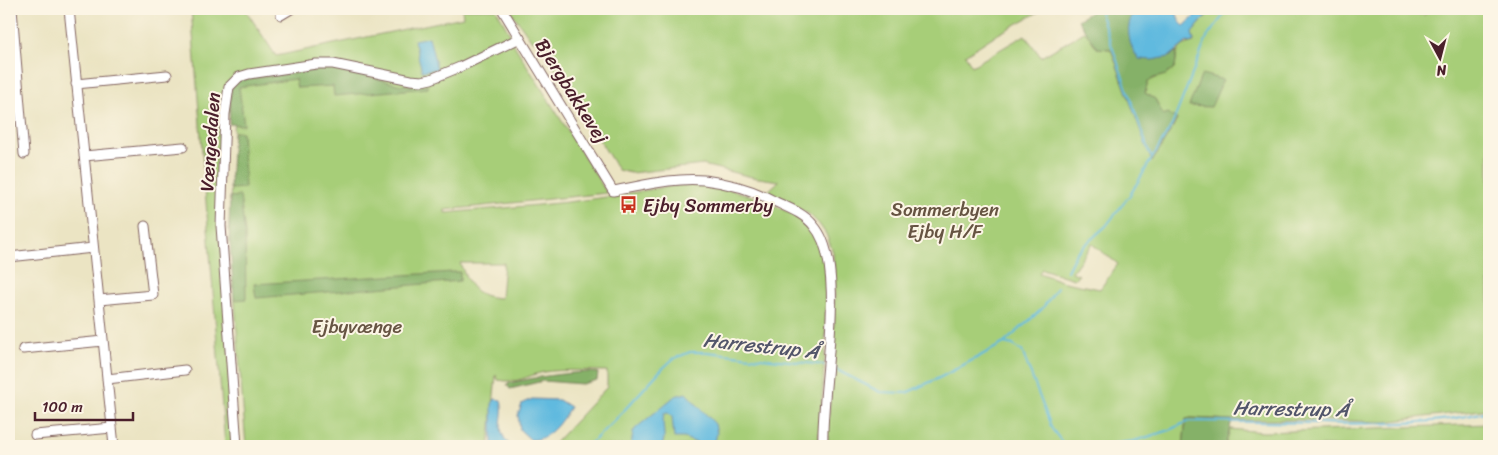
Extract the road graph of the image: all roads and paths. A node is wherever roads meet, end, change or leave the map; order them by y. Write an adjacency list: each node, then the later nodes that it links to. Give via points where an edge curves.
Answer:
1 (12, 9): 10 (street)
2 (69, 9): 8 (street)
3 (291, 9): 5 (street)
4 (502, 9): 6 (street, Bjergbakkevej)
5 (280, 15)
6 (520, 38): 23 (street, Vængedalen, via 431,79 411,80 346,66 316,64 249,74 239,77 229,87 221,226); 24 (street, Bjergbakkevej, via 613,191 676,181 703,180 727,184 760,193 814,225 827,252 830,279 830,354)
7 (167, 75): 8 (street)
8 (76, 84): 11 (street)
9 (183, 147): 11 (street)
10 (24, 154)
11 (84, 156): 13 (street)
12 (145, 226): 15 (street, via 153,295)
13 (93, 248): 14 (street); 15 (street)
14 (9, 257)
15 (99, 300): 16 (street)
16 (103, 341): 17 (street); 19 (street)
17 (24, 349)
18 (185, 370): 19 (street)
19 (107, 379): 20 (street)
20 (112, 428): 21 (street); 22 (street)
21 (35, 435)
22 (114, 446)
23 (237, 446)
24 (823, 446)

